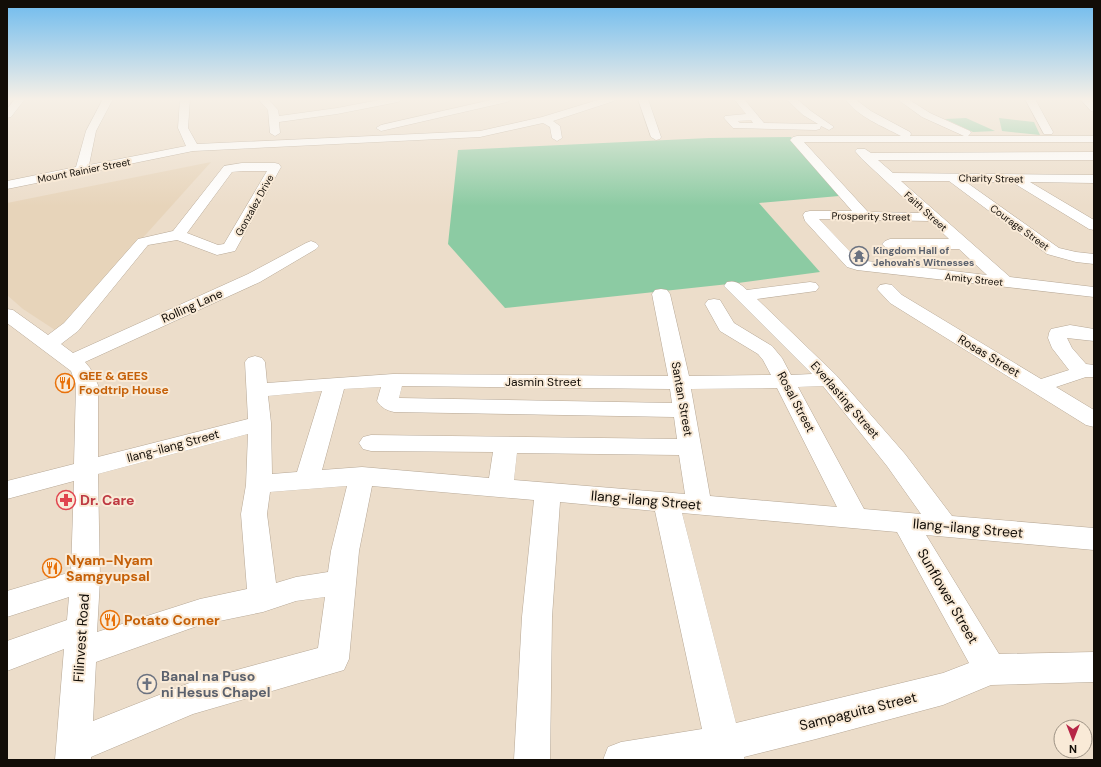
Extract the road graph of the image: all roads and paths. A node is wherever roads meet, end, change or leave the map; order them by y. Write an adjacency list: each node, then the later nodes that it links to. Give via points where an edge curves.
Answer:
1 (90, 135): 15 (street)
2 (186, 135): 12 (street)
3 (275, 135): 11 (street)
4 (371, 135): 8 (street)
5 (458, 135): 8 (street, Mount Rainier Street)
6 (556, 135): 9 (street)
7 (844, 136): 10 (street); 14 (street, Faith Street); 23 (street, via 796,140)
8 (369, 138): 11 (street, Mount Rainier Street)
9 (557, 138)
10 (1094, 139)
11 (275, 144): 12 (street, Mount Rainier Street)
12 (193, 148): 15 (street, Mount Rainier Street)
13 (1094, 156): 14 (street)
14 (866, 157): 16 (street, Faith Street)
15 (82, 170): 21 (street, Mount Rainier Street)
16 (888, 177): 17 (street, Charity Street); 24 (street, Faith Street)
17 (953, 178): 18 (street, Charity Street); 30 (street, Courage Street, via 1053,251)
18 (1016, 179): 19 (street, Charity Street); 25 (street)
19 (1078, 179): 20 (street, Charity Street); 22 (street)
20 (1094, 179)
21 (7, 185)
22 (1094, 188)
23 (864, 216): 24 (street, Prosperity Street); 31 (street, Prosperity Street, via 810,216)
24 (934, 217): 28 (street, Faith Street)
25 (1094, 226)
26 (178, 235): 26 (street, Gonzalez Drive, via 217,250 230,248 275,167 228,169); 40 (street, via 143,242 71,327)
27 (890, 244): 28 (street)
28 (963, 244): 32 (street, Faith Street)
29 (310, 246): 41 (street, Rolling Lane, via 254,278)
30 (1094, 259)
31 (853, 264): 32 (street, Amity Street)
32 (1005, 282): 35 (street, Amity Street)
33 (810, 287): 44 (street, Everlasting Street, via 738,291)
34 (886, 289): 49 (street, Rosas Street, via 896,299)
35 (1094, 292)
36 (660, 294): 48 (street, Santan Street)
37 (714, 304): 46 (street, Rosal Street, via 727,327 765,350)
38 (7, 314): 40 (street, Filinvest Road)
39 (1094, 335): 43 (street, via 1070,331 1057,335 1070,360)
40 (48, 345): 41 (street, Filinvest Road)
41 (70, 362): 57 (street, Filinvest Road, via 80,368 87,385)
42 (255, 362): 50 (street)
43 (1088, 371): 49 (street)
44 (829, 379): 46 (street, Jasmin Street); 68 (street, Everlasting Street, via 896,460)
45 (393, 380): 47 (street, Jasmin Street); 48 (street, Jasmin Street); 51 (street, via 388,401 394,405)
46 (785, 382): 48 (street, Jasmin Street); 66 (street, Rosal Street)
47 (335, 383): 50 (street, Jasmin Street); 59 (street)
48 (680, 384): 51 (street, Santan Street)
49 (1038, 386): 52 (street, Rosas Street)
50 (258, 390): 53 (street)
51 (684, 410): 56 (street, Santan Street)
52 (1094, 420)
53 (260, 424): 57 (street, Ilang-ilang Street); 60 (street)
54 (371, 443): 55 (street)
55 (506, 445): 56 (street); 61 (street)
56 (690, 447): 65 (street, Santan Street)
57 (86, 469): 62 (street, Ilang-ilang Street); 70 (street, Filinvest Road)
58 (362, 476): 59 (street, Ilang-ilang Street); 61 (street, Ilang-ilang Street); 71 (street, via 345,551)
59 (307, 480): 60 (street, Ilang-ilang Street)
60 (259, 485): 72 (street, via 254,514)
61 (500, 488): 63 (street, Ilang-ilang Street)
62 (7, 490)
63 (548, 492): 64 (street, Ilang-ilang Street); 80 (street, via 537,617)
64 (666, 502): 65 (street, Ilang-ilang Street); 78 (street)
65 (699, 505): 66 (street, Ilang-ilang Street)
66 (856, 518): 67 (street, Ilang-ilang Street)
67 (905, 523): 68 (street, Ilang-ilang Street); 77 (street, Sunflower Street)
68 (944, 526): 69 (street, Ilang-ilang Street)
69 (1094, 539)
70 (85, 580): 73 (street); 74 (street, Filinvest Road)
71 (341, 582): 72 (street, via 303,588); 79 (street, via 333,659 192,698)
72 (262, 599): 74 (street)
73 (7, 604)
74 (80, 641): 75 (street); 79 (street, Filinvest Road)
75 (7, 656)
76 (1094, 667): 77 (street, Sampaguita Street)
77 (990, 670): 78 (street, Sampaguita Street, via 943,689 816,722)
78 (725, 752): 81 (street, Sampaguita Street)
79 (73, 753)
80 (532, 760)
81 (621, 760)

